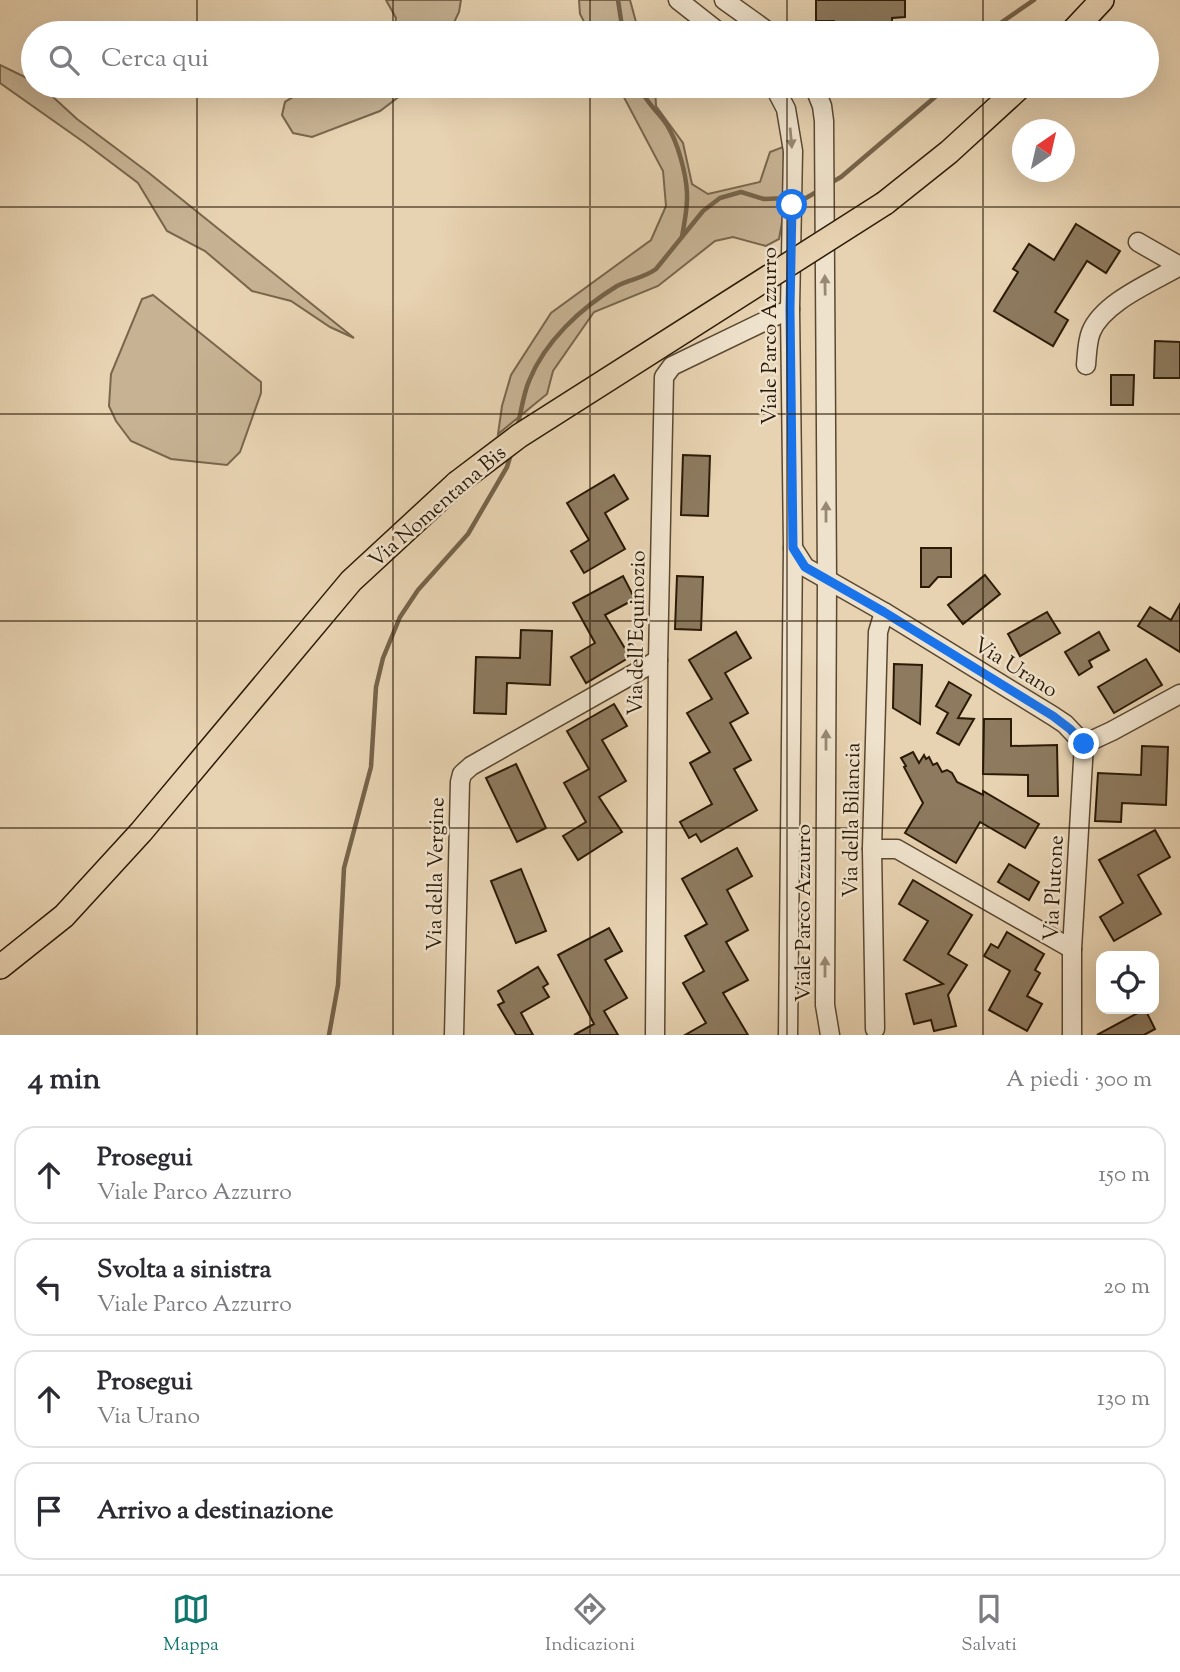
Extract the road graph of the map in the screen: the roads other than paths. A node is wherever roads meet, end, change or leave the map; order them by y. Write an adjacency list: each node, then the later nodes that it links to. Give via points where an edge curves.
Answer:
1 (678, 0): 4 (street)
2 (724, 0): 5 (street)
3 (1102, 0): 6 (main road)
4 (705, 21)
5 (753, 21)
6 (1082, 21)
7 (780, 98): 12 (street, Viale Parco Azzurro, one-way to 12, via 790,122 793,151)
8 (819, 98): 15 (street, Viale Parco Azzurro, one-way to 8, via 824,121)
9 (1008, 98): 23 (main road, Via Nomentana Bis, bridge, via 885,203 519,436 457,483 351,581 141,832 64,916)
10 (1138, 242): 11 (street)
11 (1180, 266): 13 (street, via 1102,316 1091,333)
12 (790, 309): 14 (street, Viale Parco Azzurro); 18 (street, Via dell'Equinozio, via 672,366 664,377)
13 (1086, 365)
14 (793, 548): 15 (street, via 805,567); 16 (street, Viale Parco Azzurro)
15 (827, 580): 16 (street, via 800,594); 17 (street, Via Urano); 28 (street, Viale Parco Azzurro, one-way to 15, via 825,1005)
16 (793, 603): 27 (street, Viale Parco Azzurro)
17 (884, 612): 20 (street, Via Urano, via 1053,716); 21 (street, Via della Bilancia, via 878,632)
18 (658, 660): 25 (street, Via della Vergine, via 462,774); 26 (street, Via dell'Equinozio)
19 (1180, 694): 20 (street)
20 (1084, 744): 22 (street, Via Plutone)
21 (872, 849): 22 (street, via 897,849); 24 (street, Via della Bilancia)
22 (1072, 950): 29 (street, Via Plutone)
23 (0, 967)
24 (874, 1029)
25 (454, 1035)
26 (655, 1035)
27 (789, 1035)
28 (830, 1035)
29 (1072, 1035)

